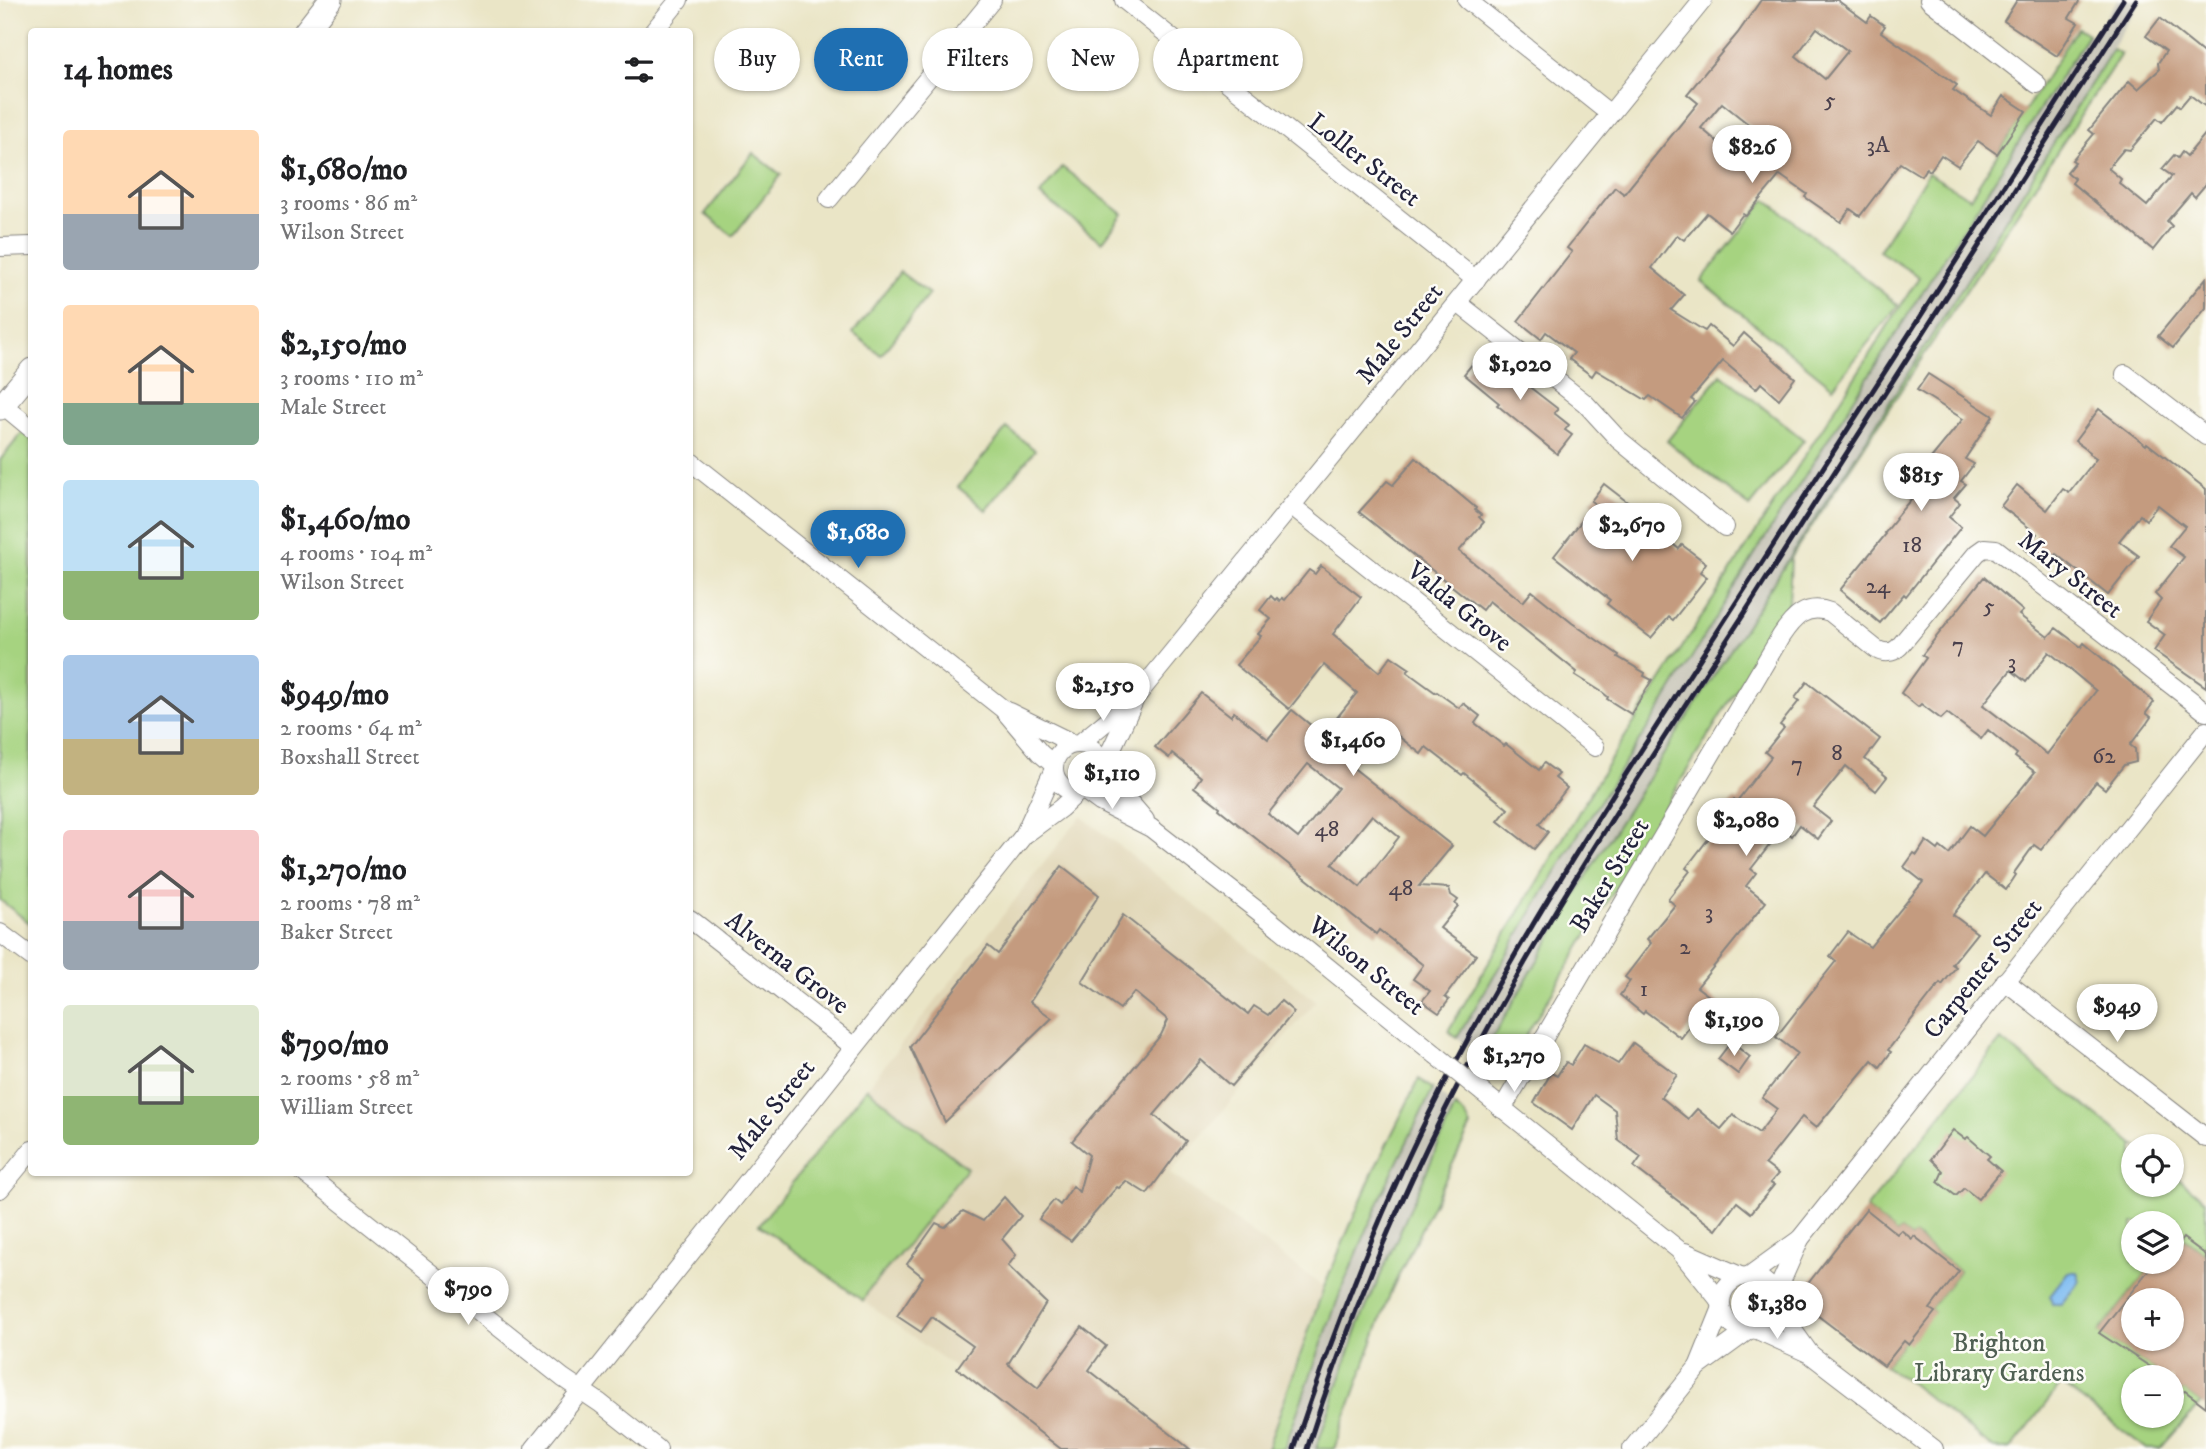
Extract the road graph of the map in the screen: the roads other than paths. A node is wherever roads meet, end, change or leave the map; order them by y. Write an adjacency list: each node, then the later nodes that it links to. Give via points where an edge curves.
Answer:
1 (330, 0): 8 (street)
2 (680, 0): 9 (street)
3 (992, 0): 12 (street)
4 (1124, 0): 15 (street, Loller Street)
5 (1467, 0): 11 (street)
6 (1703, 0): 11 (street, Male Street)
7 (1929, 0): 10 (street)
8 (307, 28)
9 (656, 28)
10 (2037, 84)
11 (1610, 114): 15 (street, Male Street)
12 (829, 199)
13 (28, 246): 14 (street)
14 (0, 247)
15 (1476, 280): 16 (street, Male Street)
16 (1458, 303): 23 (street, Male Street); 24 (street, via 1585,403 1618,439)
17 (28, 374): 19 (street)
18 (2125, 374): 21 (street)
19 (1, 407): 20 (street)
20 (28, 426)
21 (2206, 436)
22 (693, 463): 27 (street)
23 (1292, 506): 26 (street, Male Street); 31 (street, Valda Grove)
24 (1725, 527)
25 (1885, 652): 28 (street, Mary Street, via 1899,647 1980,550 1989,547); 42 (street, Baker Street, via 1821,609 1806,610 1791,622)
26 (1135, 698): 30 (street, Male Street); 33 (street, Male Street)
27 (1003, 709): 30 (street); 32 (street)
28 (2206, 712)
29 (2206, 731): 40 (street, Carpenter Street)
30 (1077, 744): 32 (street, via 1061,751); 33 (street, via 1094,750)
31 (1595, 747)
32 (1054, 767): 34 (street, via 1064,788); 36 (street, Male Street)
33 (1102, 767): 34 (street, via 1097,783); 35 (street, Wilson Street)
34 (1081, 792): 35 (street, Wilson Street); 36 (street, Male Street)
35 (1151, 828): 42 (street, Wilson Street, bridge)
36 (1024, 835): 41 (street, Male Street)
37 (693, 921): 41 (street, Alverna Grove)
38 (0, 933): 39 (street)
39 (28, 954)
40 (2005, 981): 43 (street); 47 (street, Carpenter Street)
41 (854, 1047): 55 (street, Male Street)
42 (1502, 1109): 48 (street, Wilson Street)
43 (2206, 1138)
44 (28, 1155): 46 (street)
45 (308, 1176): 55 (street)
46 (0, 1189)
47 (1800, 1239): 49 (street, Carpenter Street); 50 (street, Carpenter Street)
48 (1679, 1250): 49 (street, Wilson Street); 51 (street, Wilson Street)
49 (1745, 1276): 50 (street, via 1766,1282); 51 (street, via 1726,1285)
50 (1775, 1301): 52 (street, via 1769,1320); 53 (street)
51 (1721, 1306): 52 (street, via 1731,1325); 54 (street)
52 (1752, 1329): 53 (street); 54 (street)
53 (1810, 1354): 59 (street)
54 (1698, 1367): 58 (street)
55 (580, 1391): 56 (street, Male Street); 57 (street)
56 (534, 1449)
57 (658, 1449)
58 (1632, 1449)
59 (1934, 1449)

